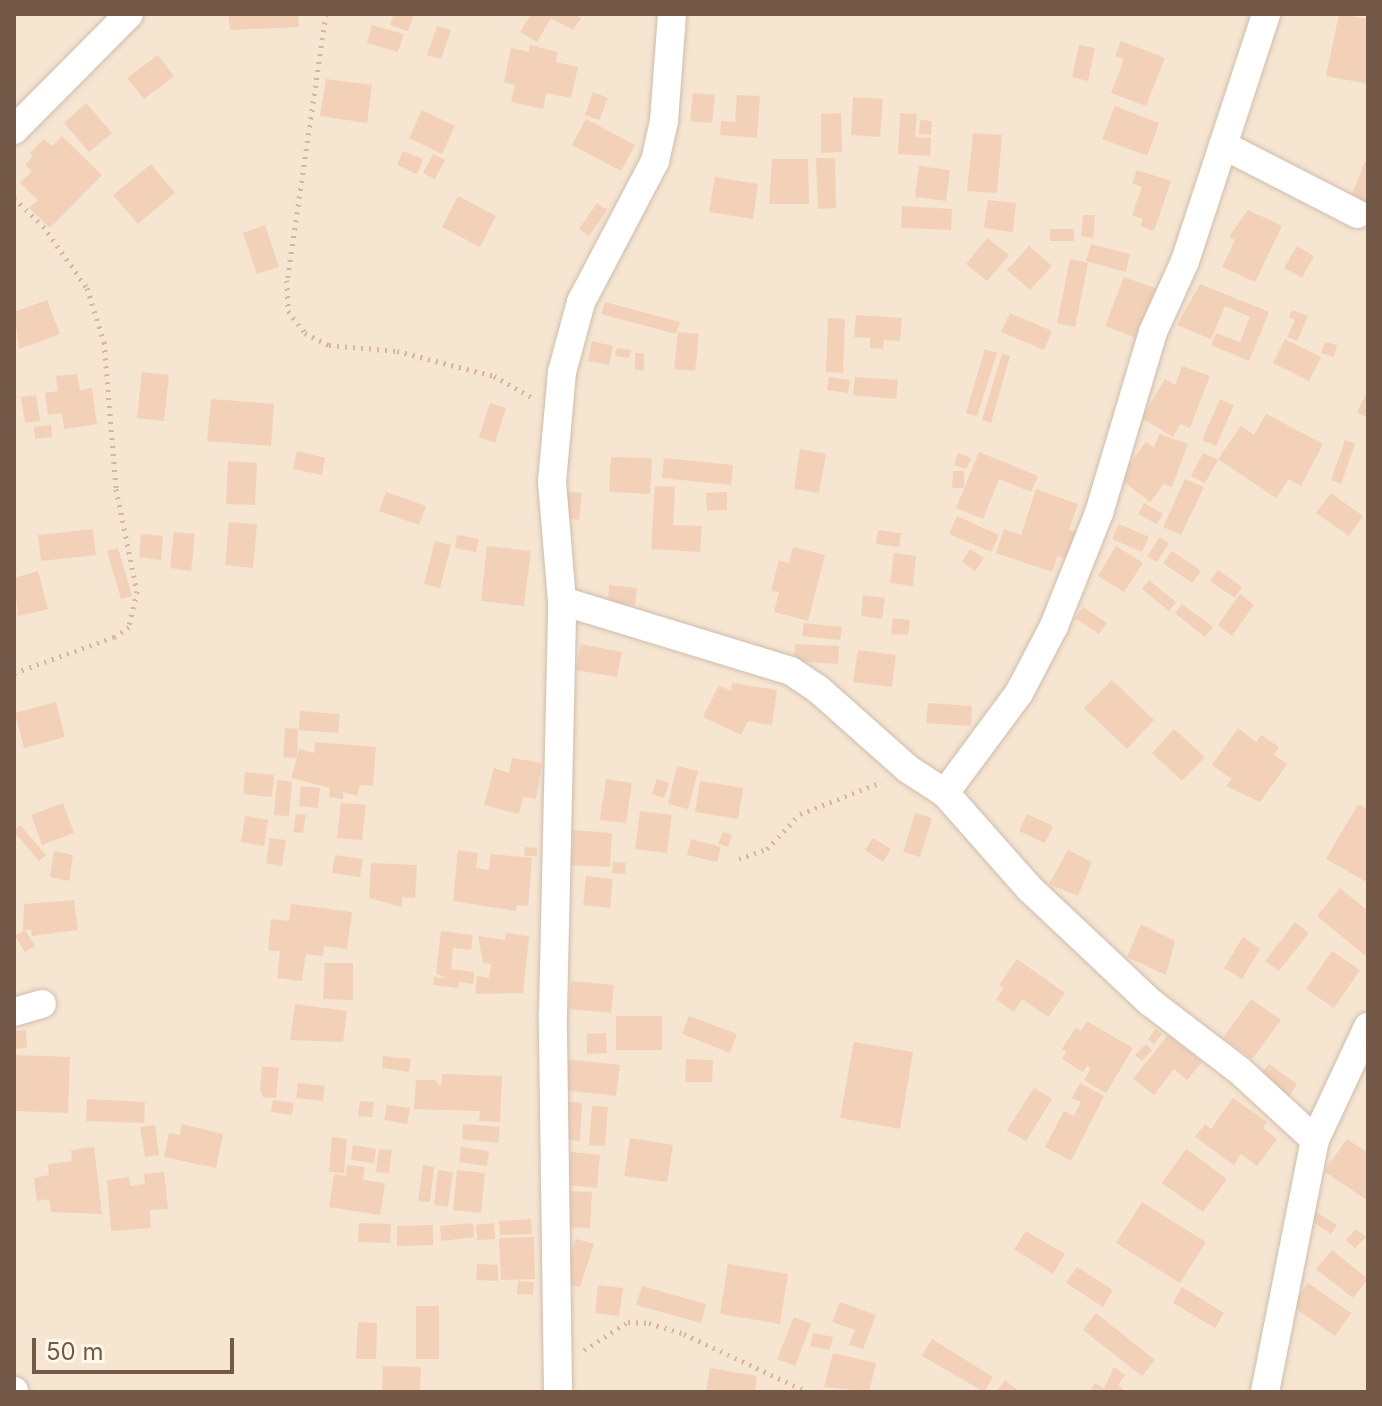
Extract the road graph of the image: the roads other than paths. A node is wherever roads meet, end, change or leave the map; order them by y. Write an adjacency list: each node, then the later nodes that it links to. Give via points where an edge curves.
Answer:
1 (129, 14): 4 (street)
2 (672, 14): 7 (street, via 664,121 655,161 581,302 562,372 552,482)
3 (1266, 14): 5 (street)
4 (14, 130)
5 (1223, 145): 6 (street); 8 (street, via 1185,261 1153,332 1099,513 1054,626 1019,693)
6 (1357, 214)
7 (562, 601): 8 (street, via 791,671 908,769); 13 (street, via 553,1042)
8 (945, 793): 12 (street, via 1030,889 1150,1002 1239,1070)
9 (42, 1004): 10 (street)
10 (14, 1012)
11 (1368, 1027): 12 (street)
12 (1315, 1140): 14 (street)
13 (558, 1380)
14 (1273, 1389)

